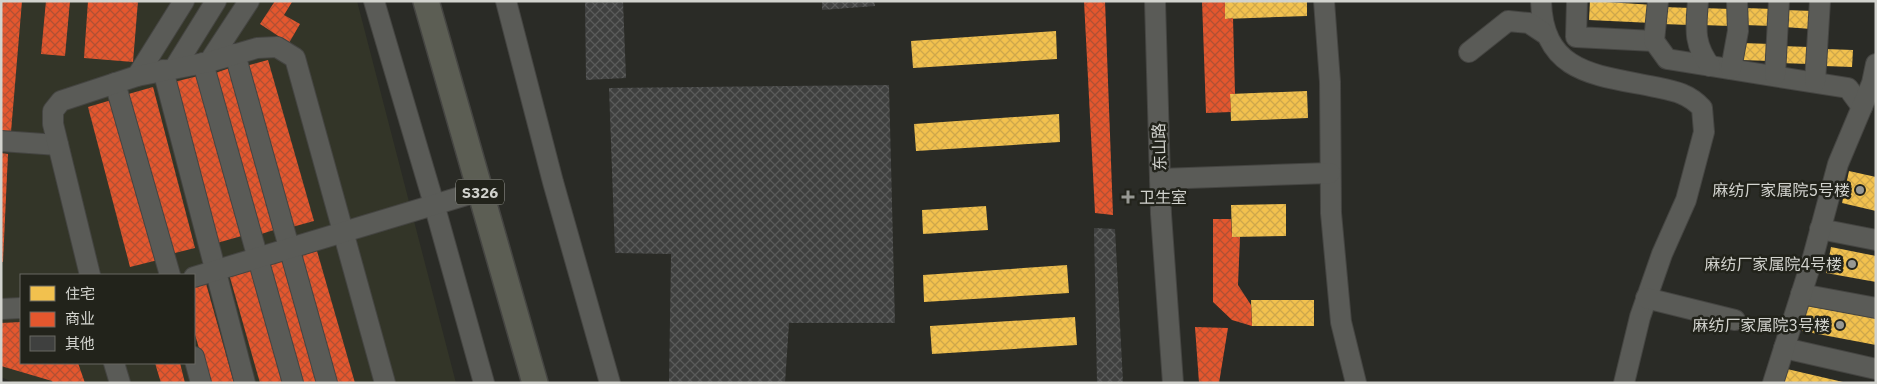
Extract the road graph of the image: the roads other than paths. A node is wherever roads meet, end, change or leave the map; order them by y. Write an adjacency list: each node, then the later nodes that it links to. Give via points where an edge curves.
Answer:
1 (184, 1): 28 (street)
2 (216, 1): 25 (street)
3 (249, 1): 17 (street)
4 (374, 1): 37 (street)
5 (426, 1): 36 (main road, S326)
6 (442, 1): 65 (main road, S326)
7 (506, 1): 66 (street)
8 (1155, 1): 35 (street, 东山路)
9 (1324, 1): 34 (street, via 1330,82)
10 (1540, 1): 18 (street)
11 (1577, 1): 19 (street, via 1576,37)
12 (1658, 1): 19 (street)
13 (1698, 1): 24 (street, via 1696,39 1699,52)
14 (1737, 1): 26 (street, via 1738,32)
15 (1779, 1): 27 (street)
16 (1820, 1): 29 (street)
17 (235, 22): 20 (street); 22 (street)
18 (1544, 33): 21 (street, via 1529,23 1508,22); 48 (street, via 1550,45 1579,70 1684,93 1702,108 1704,132 1686,200)
19 (1654, 41): 24 (street, via 1667,59)
20 (247, 51): 22 (street); 39 (street, via 277,47 295,58); 41 (street)
21 (1469, 52)
22 (206, 62): 25 (street); 42 (street)
23 (1876, 64): 31 (street)
24 (1710, 66): 26 (street)
25 (169, 69): 28 (street); 43 (street)
26 (1731, 69): 27 (street)
27 (1775, 75): 29 (street)
28 (137, 76): 30 (street)
29 (1815, 82): 31 (street, via 1848,88)
30 (115, 83): 33 (street, via 61,101 54,111 52,124); 45 (street)
31 (1862, 108): 38 (street, via 1838,164)
32 (1, 141): 33 (street)
33 (58, 145): 44 (street)
34 (1330, 172): 35 (street); 68 (street, via 1341,322)
35 (1160, 179): 67 (street, 东山路)
36 (480, 191): 37 (street); 64 (main road, S326)
37 (434, 204): 39 (street); 63 (street)
38 (1820, 230): 40 (street); 47 (street)
39 (344, 232): 41 (street); 62 (street)
40 (1876, 240)
41 (290, 248): 42 (street); 61 (street)
42 (258, 258): 43 (street); 60 (street)
43 (216, 270): 46 (street); 59 (street)
44 (90, 274)
45 (170, 274)
46 (195, 277)
47 (1801, 294): 50 (street); 53 (street)
48 (1646, 298): 52 (street); 69 (street)
49 (20, 308): 51 (street)
50 (1876, 308)
51 (1, 309)
52 (1735, 320)
53 (1784, 348): 56 (street); 70 (street)
54 (195, 360): 58 (street)
55 (114, 364): 57 (street)
56 (1876, 369)
57 (120, 383)
58 (202, 383)
59 (246, 383)
60 (293, 383)
61 (327, 383)
62 (385, 383)
63 (484, 383)
64 (535, 383)
65 (552, 383)
66 (610, 383)
67 (1173, 383)
68 (1356, 383)
69 (1624, 383)
70 (1774, 383)

